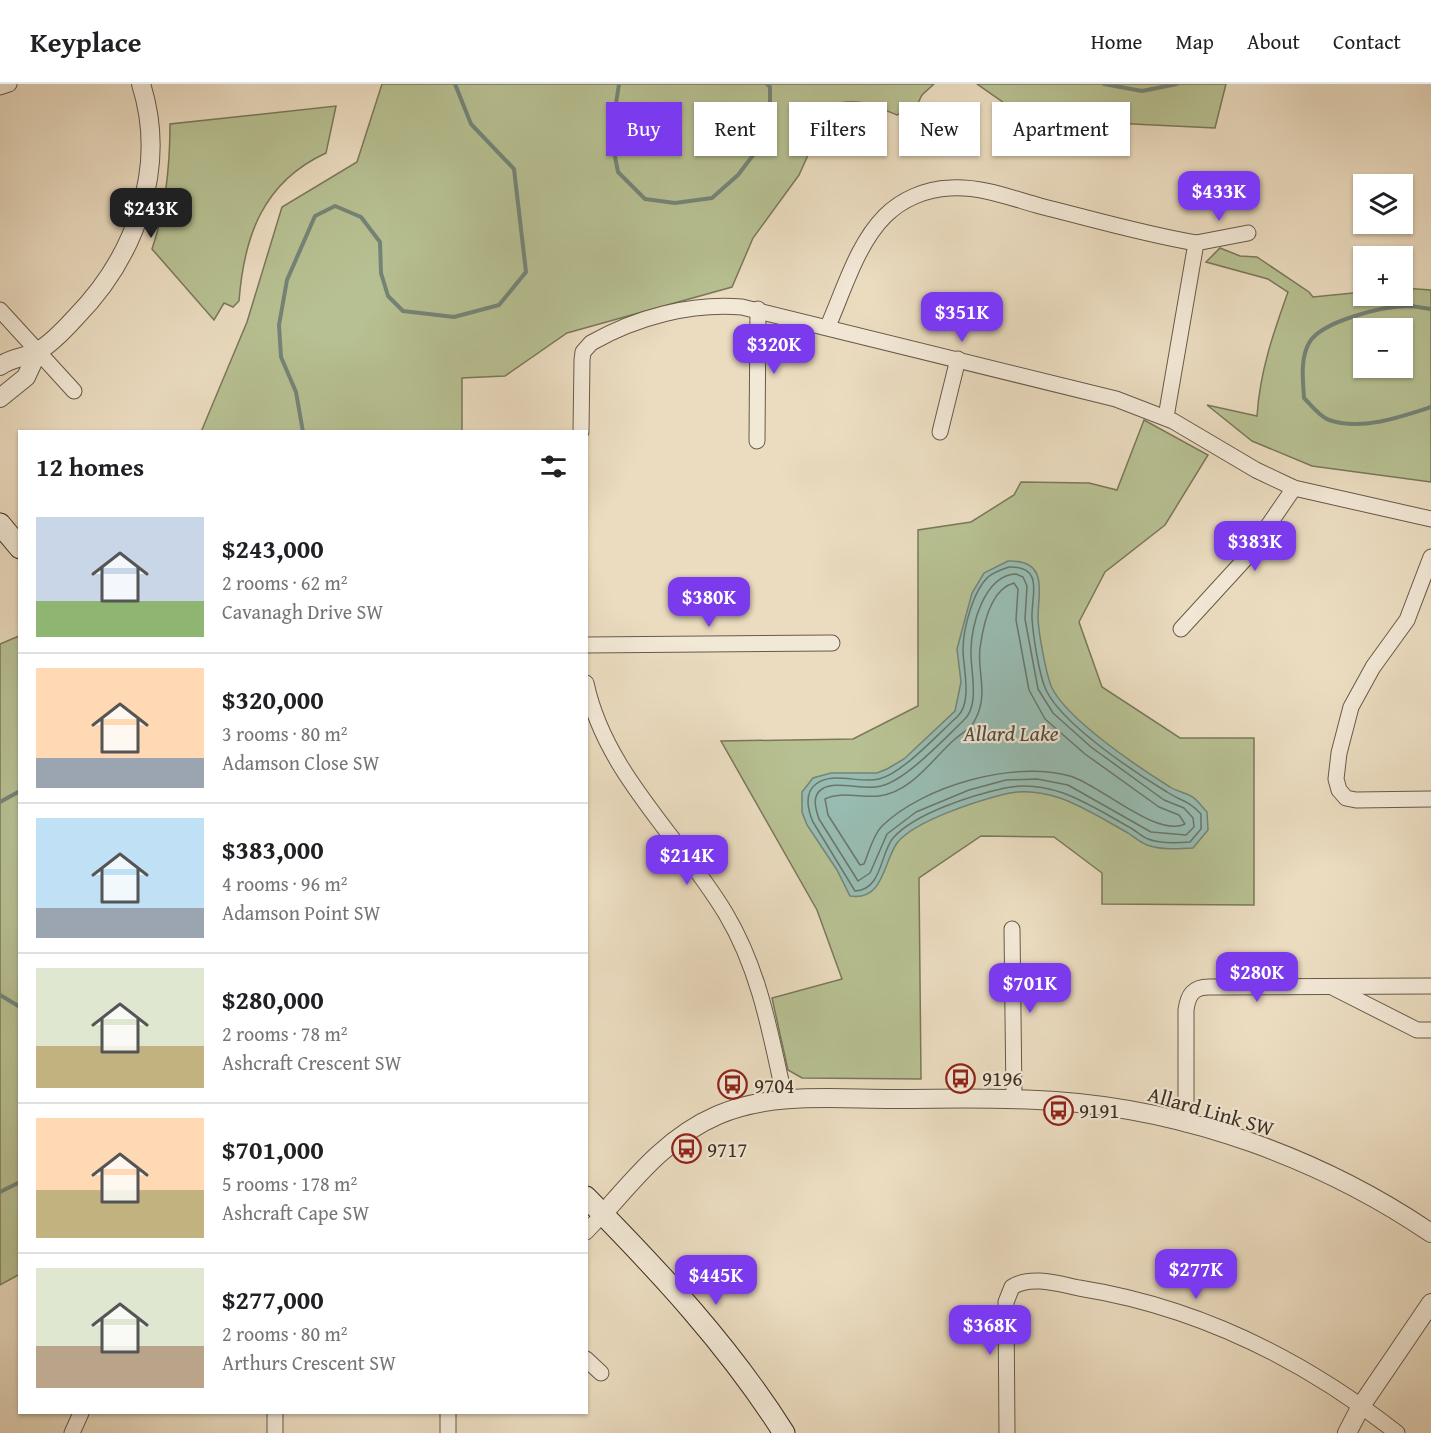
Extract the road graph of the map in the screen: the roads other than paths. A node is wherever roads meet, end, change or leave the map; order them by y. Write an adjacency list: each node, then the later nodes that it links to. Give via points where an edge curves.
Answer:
1 (9, 84): 3 (street)
2 (141, 84): 9 (street, via 150,147 148,178 137,225 122,259 99,292)
3 (0, 87)
4 (1248, 233): 5 (street)
5 (1196, 243): 8 (street, via 986,191 936,189 908,199 878,224 862,249); 14 (street)
6 (758, 309): 8 (street); 15 (street, via 721,305 668,312 591,343 582,360); 17 (street)
7 (0, 310): 9 (street)
8 (828, 326): 10 (street)
9 (38, 351): 11 (street); 12 (street); 13 (street, via 26,377)
10 (958, 359): 14 (street, via 1116,399); 16 (street)
11 (0, 366)
12 (75, 392)
13 (0, 398)
14 (1166, 417): 18 (street)
15 (581, 430)
16 (940, 432)
17 (757, 441)
18 (1294, 488): 19 (street); 25 (street, via 1246,558)
19 (1431, 519)
20 (0, 524): 22 (main road)
21 (0, 539): 24 (main road)
22 (18, 546)
23 (1431, 557): 29 (street, via 1401,630 1368,674 1351,707 1336,780 1342,794 1351,799)
24 (18, 560)
25 (1181, 629)
26 (832, 643): 27 (street)
27 (588, 645)
28 (588, 690): 35 (street, via 595,716 614,756 735,930 759,991)
29 (1431, 799)
30 (1012, 929): 34 (street)
31 (1431, 986): 32 (street)
32 (1331, 987): 33 (street, via 1417,1030); 36 (street, via 1204,987 1192,992 1186,1010)
33 (1431, 1030)
34 (1014, 1099): 35 (street, Allard Link SW); 36 (street, Allard Link SW, via 1097,1106)
35 (785, 1100): 38 (street, Allard Link SW, via 721,1113 687,1130)
36 (1186, 1124): 40 (street, Allard Link SW, via 1298,1161 1365,1192)
37 (588, 1199): 38 (main road)
38 (603, 1214): 39 (street); 51 (main road, via 700,1318 764,1400)
39 (588, 1230)
40 (1431, 1233)
41 (1431, 1303): 44 (street)
42 (588, 1361): 43 (street)
43 (601, 1373)
44 (1361, 1406): 52 (street, via 1279,1355 1197,1318 1124,1296 1029,1281 1012,1287 1006,1302); 53 (street); 54 (street)
45 (81, 1414): 48 (street)
46 (275, 1414): 49 (street)
47 (448, 1414): 50 (street)
48 (72, 1433)
49 (275, 1433)
50 (448, 1433)
51 (784, 1433)
52 (1007, 1433)
53 (1347, 1433)
54 (1397, 1433)

